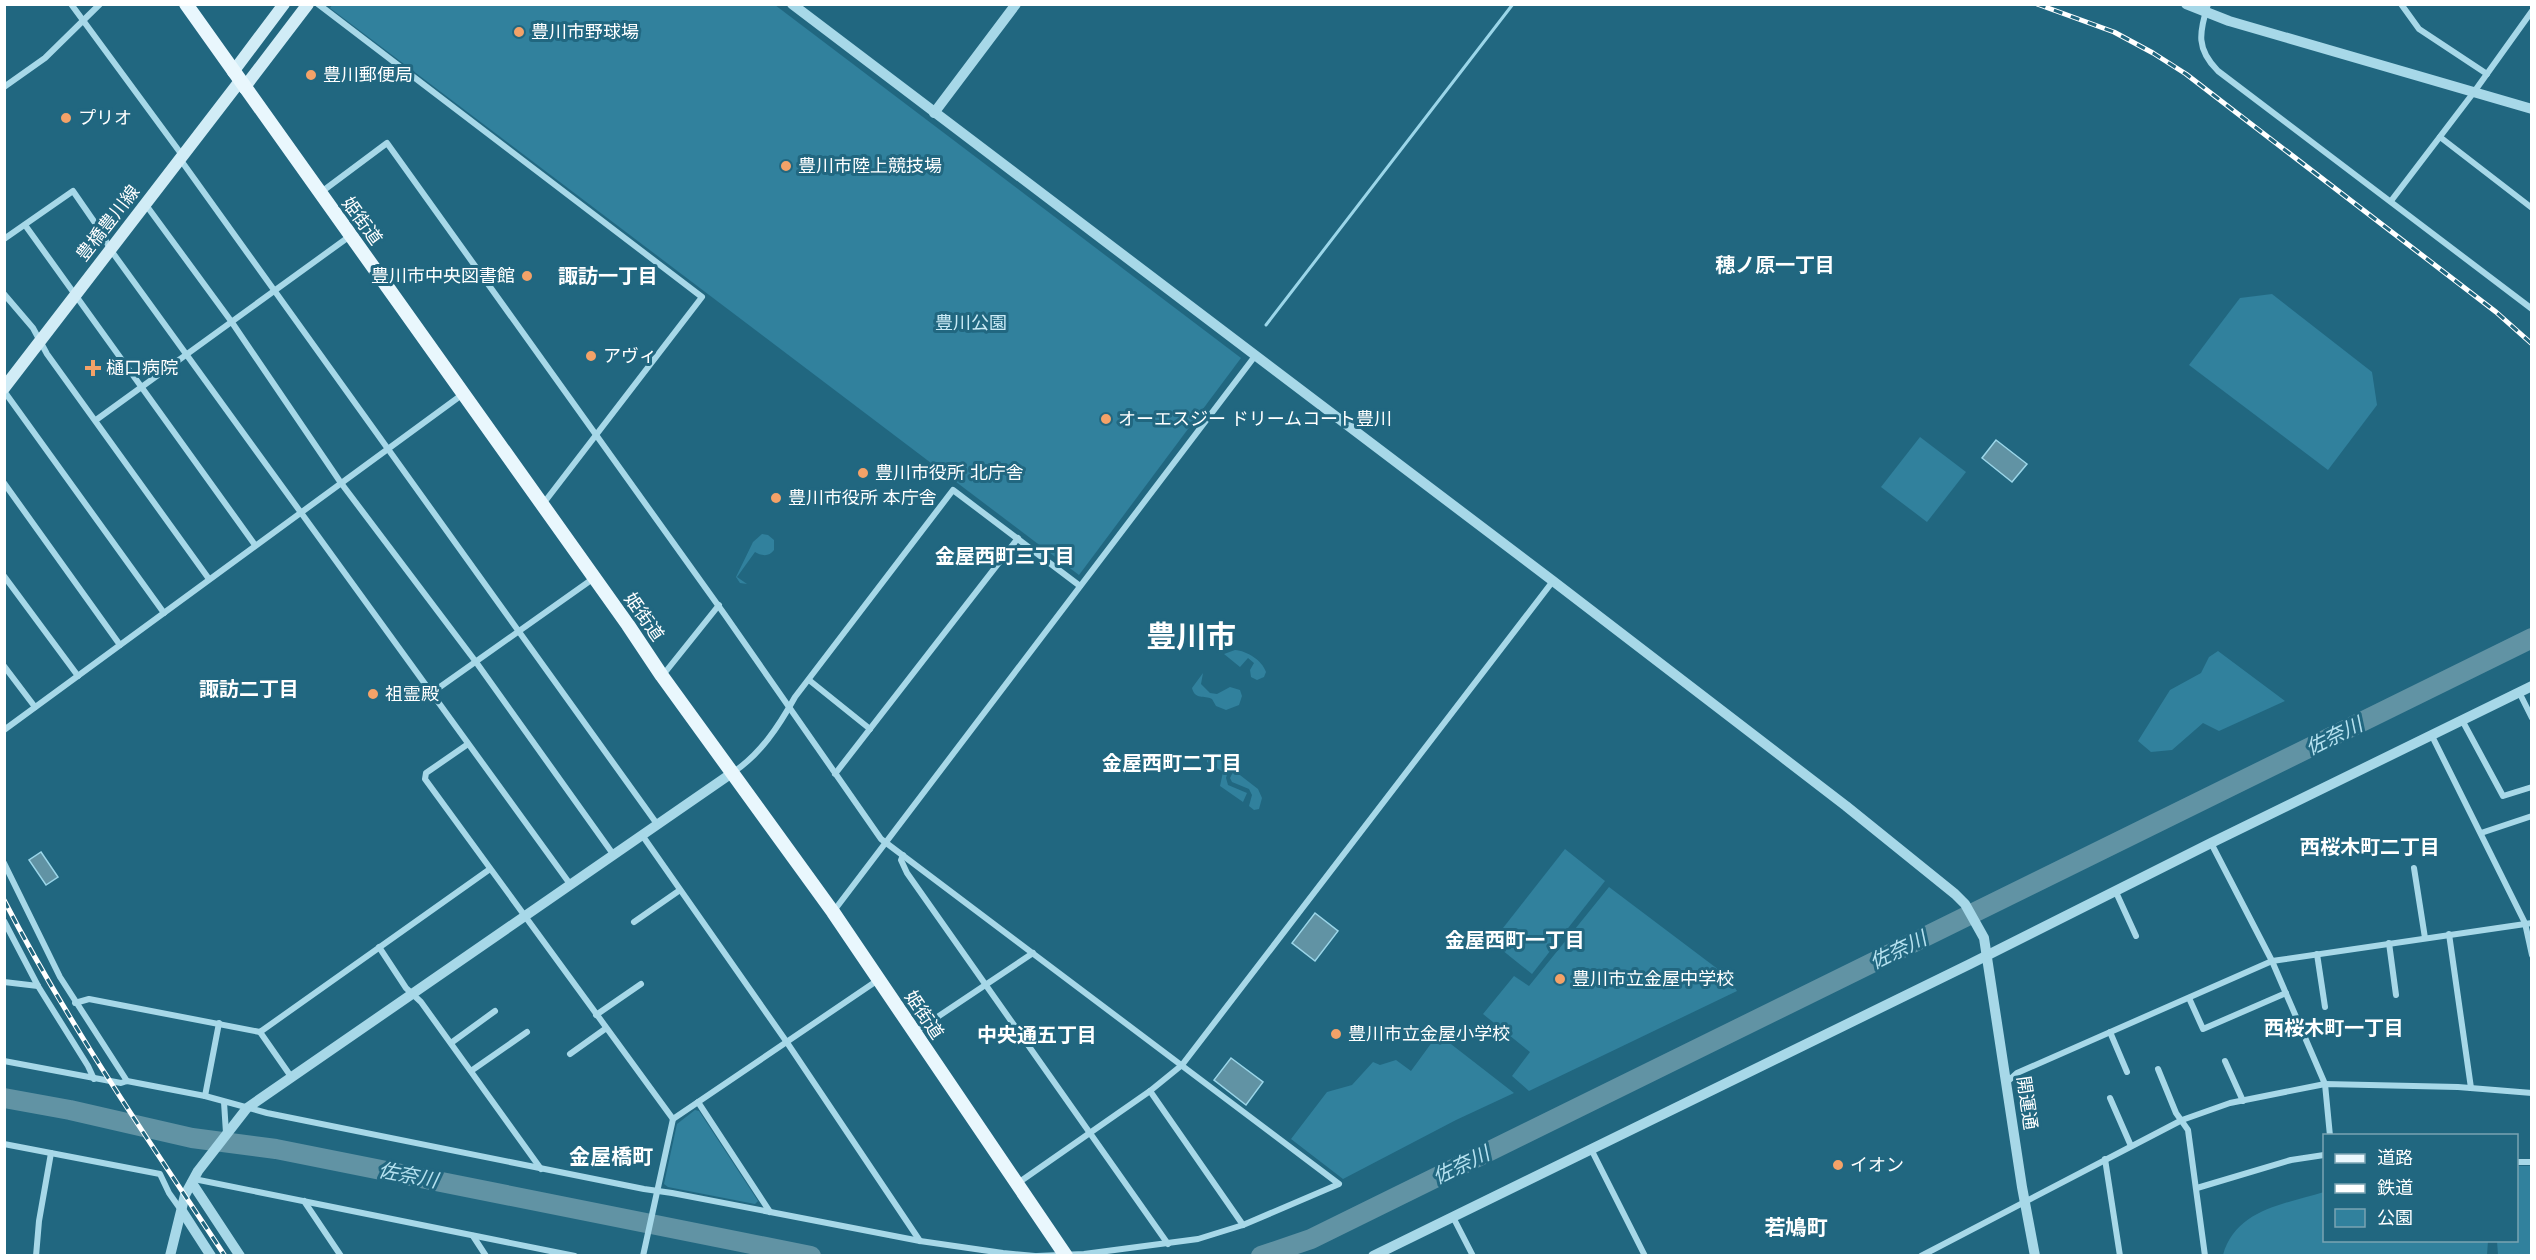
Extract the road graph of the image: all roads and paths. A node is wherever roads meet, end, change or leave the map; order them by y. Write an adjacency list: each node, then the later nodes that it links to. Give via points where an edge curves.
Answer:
1 (71, 4): 13 (street)
2 (100, 4): 13 (street)
3 (186, 4): 15 (main road, 姫街道)
4 (284, 4): 15 (main road)
5 (308, 4): 15 (main road)
6 (318, 4): 42 (street, via 702,297)
7 (792, 4): 19 (street)
8 (1016, 4): 19 (street)
9 (2186, 4): 11 (street)
10 (2402, 4): 14 (street, via 2419,29)
11 (2207, 9): 17 (street); 23 (street, via 2201,47 2211,64)
12 (2532, 10): 14 (street)
13 (84, 20): 16 (street, via 45,58); 21 (street)
14 (2487, 74): 17 (street)
15 (239, 80): 21 (main road, 豊橋豊川線); 22 (main road, 姫街道)
16 (4, 87)
17 (2474, 92): 18 (street); 20 (street)
18 (2532, 109)
19 (934, 113): 37 (street)
20 (2440, 137): 23 (street); 25 (street)
21 (181, 157): 24 (main road, 豊橋豊川線); 30 (street)
22 (319, 193): 27 (main road, 姫街道); 42 (street, via 387,143)
23 (2391, 201): 33 (street)
24 (146, 205): 29 (main road, 豊橋豊川線); 34 (street)
25 (2532, 208)
26 (25, 225): 28 (street); 29 (street, via 73,191); 32 (street)
27 (350, 236): 30 (street); 40 (main road, 姫街道)
28 (4, 239)
29 (110, 249): 32 (main road, 豊橋豊川線); 36 (street)
30 (273, 290): 34 (street); 43 (street)
31 (4, 294): 35 (street, via 33,328)
32 (75, 296): 35 (main road, 豊橋豊川線); 38 (street)
33 (2532, 309)
34 (231, 321): 36 (street); 45 (street)
35 (39, 342): 39 (main road, 豊橋豊川線); 41 (street)
36 (187, 354): 38 (street); 47 (street)
37 (1255, 356): 53 (street); 54 (street)
38 (141, 386): 41 (street); 49 (street)
39 (4, 389): 56 (street)
40 (464, 394): 43 (street); 46 (main road, 姫街道)
41 (96, 420): 52 (street)
42 (597, 435): 46 (street); 55 (street)
43 (388, 449): 45 (street); 57 (street)
44 (4, 483): 58 (street)
45 (341, 483): 47 (street); 59 (street)
46 (543, 505): 51 (main road, 姫街道)
47 (301, 512): 49 (street); 66 (street)
48 (1018, 538): 54 (street); 63 (street, via 953,490); 71 (street)
49 (255, 545): 52 (street)
50 (4, 576): 61 (street)
51 (594, 578): 57 (street); 62 (main road, 姫街道)
52 (210, 579): 56 (street)
53 (1553, 581): 104 (street, 開運通, via 1956,894 1982,932); 131 (street)
54 (1080, 586): 82 (street)
55 (719, 605): 62 (street); 68 (street)
56 (164, 613): 58 (street)
57 (518, 630): 59 (street); 79 (street)
58 (120, 645): 61 (street)
59 (476, 662): 66 (street); 84 (street)
60 (4, 666): 67 (street)
61 (78, 676): 67 (street)
62 (662, 676): 75 (main road, 姫街道)
63 (808, 680): 68 (street); 71 (street)
64 (2532, 686): 65 (street)
65 (2518, 692): 69 (street); 70 (street)
66 (430, 694): 74 (street)
67 (35, 707): 72 (street)
68 (789, 708): 75 (street, via 750,761); 76 (street)
69 (2532, 718)
70 (2462, 720): 73 (street); 77 (street, via 2502,796)
71 (870, 729): 76 (street)
72 (4, 730)
73 (2431, 734): 80 (street); 83 (street)
74 (468, 744): 88 (street, via 426,773 425,779); 89 (street)
75 (732, 773): 79 (street); 92 (main road, 姫街道)
76 (835, 774): 82 (street)
77 (2532, 787)
78 (2532, 816): 80 (street)
79 (657, 824): 81 (street)
80 (2481, 833): 96 (street)
81 (641, 834): 84 (street); 90 (street)
82 (887, 843): 85 (street); 92 (street)
83 (2211, 843): 91 (street); 106 (street)
84 (613, 854): 89 (street)
85 (903, 855): 102 (street); 110 (street, via 901,860 907,873)
86 (4, 863): 116 (street)
87 (2414, 868): 99 (street)
88 (490, 869): 93 (street); 101 (street)
89 (570, 884): 93 (street)
90 (680, 890): 95 (street); 126 (street)
91 (2115, 890): 98 (street); 104 (street)
92 (833, 912): 107 (main road, 姫街道)
93 (524, 916): 113 (street); 119 (street)
94 (4, 921): 111 (street)
95 (634, 922)
96 (2528, 923): 97 (street); 105 (street)
97 (2449, 934): 99 (street); 140 (street)
98 (2136, 936)
99 (2426, 938): 100 (street)
100 (2389, 943): 103 (street); 114 (street)
101 (379, 947): 113 (street); 122 (street)
102 (1033, 953): 110 (street); 131 (street)
103 (2317, 954): 106 (street); 117 (street)
104 (1986, 955): 138 (street, 開運通); 156 (street)
105 (2532, 955)
106 (2272, 961): 112 (street); 115 (street)
107 (878, 980): 124 (main road, 姫街道); 126 (street)
108 (4, 982): 111 (street)
109 (641, 984): 119 (street)
110 (987, 984): 124 (street); 151 (street)
111 (38, 986): 136 (street)
112 (2286, 993): 115 (street, via 2203,1029); 139 (street)
113 (413, 994): 127 (street); 135 (street)
114 (2396, 995)
115 (2189, 998): 125 (street)
116 (75, 1003): 120 (street, via 89,999); 137 (street)
117 (2325, 1007)
118 (495, 1011): 127 (street)
119 (596, 1015): 121 (street)
120 (219, 1023): 122 (street); 143 (street)
121 (605, 1029): 128 (street); 149 (street)
122 (260, 1032): 135 (street)
123 (527, 1032): 133 (street)
124 (914, 1032): 162 (main road, 姫街道)
125 (2110, 1032): 134 (street); 138 (street, via 2017,1073)
126 (786, 1041): 147 (street); 172 (street)
127 (451, 1043): 133 (street)
128 (570, 1054)
129 (2225, 1061): 145 (street)
130 (4, 1062): 136 (street)
131 (1182, 1065): 141 (street); 170 (street, via 1339,1184)
132 (2158, 1070): 150 (street)
133 (471, 1071): 160 (street)
134 (2127, 1072)
135 (292, 1078): 148 (street)
136 (94, 1079): 137 (street)
137 (126, 1081): 143 (street)
138 (2007, 1083): 166 (street, 開運通)
139 (2325, 1084): 140 (street); 145 (street); 153 (street)
140 (2471, 1088): 142 (street)
141 (1150, 1091): 151 (street); 170 (street)
142 (2532, 1093)
143 (205, 1096): 146 (street)
144 (2110, 1098): 155 (street)
145 (2243, 1101): 150 (street)
146 (224, 1102): 148 (street); 152 (street)
147 (698, 1102): 149 (street); 168 (street)
148 (247, 1108): 152 (street); 160 (street)
149 (673, 1119): 164 (street)
150 (2182, 1120): 155 (street); 163 (street, via 2188,1130)
151 (1090, 1132): 162 (street); 173 (street)
152 (226, 1133): 161 (street)
153 (2330, 1134)
154 (4, 1144): 157 (street)
155 (2131, 1146): 159 (street)
156 (1591, 1149): 169 (street); 186 (street)
157 (51, 1153): 167 (street, via 160,1174); 176 (street)
158 (2323, 1155): 163 (street, via 2291,1160)
159 (2105, 1159): 166 (street); 189 (street)
160 (541, 1169): 164 (street)
161 (193, 1181): 165 (street); 167 (street); 179 (street)
162 (1017, 1184): 175 (main road, 姫街道)
163 (2197, 1188): 190 (street)
164 (658, 1190): 168 (street); 174 (street)
165 (304, 1200): 171 (street); 180 (street)
166 (2025, 1200): 187 (street); 188 (street, 開運通)
167 (182, 1211): 177 (street); 178 (street)
168 (770, 1212): 172 (street)
169 (1453, 1217): 184 (street); 185 (street)
170 (1243, 1225): 173 (street)
171 (473, 1236): 181 (street); 182 (street)
172 (920, 1241): 183 (street)
173 (1168, 1244): 175 (street)
174 (643, 1254)
175 (1065, 1255): 183 (street)
176 (36, 1256)
177 (170, 1256)
178 (211, 1256)
179 (240, 1256)
180 (341, 1256)
181 (486, 1256)
182 (575, 1256)
183 (1036, 1256)
184 (1373, 1256)
185 (1473, 1256)
186 (1645, 1256)
187 (1921, 1256)
188 (2035, 1256)
189 (2120, 1256)
190 (2205, 1256)

